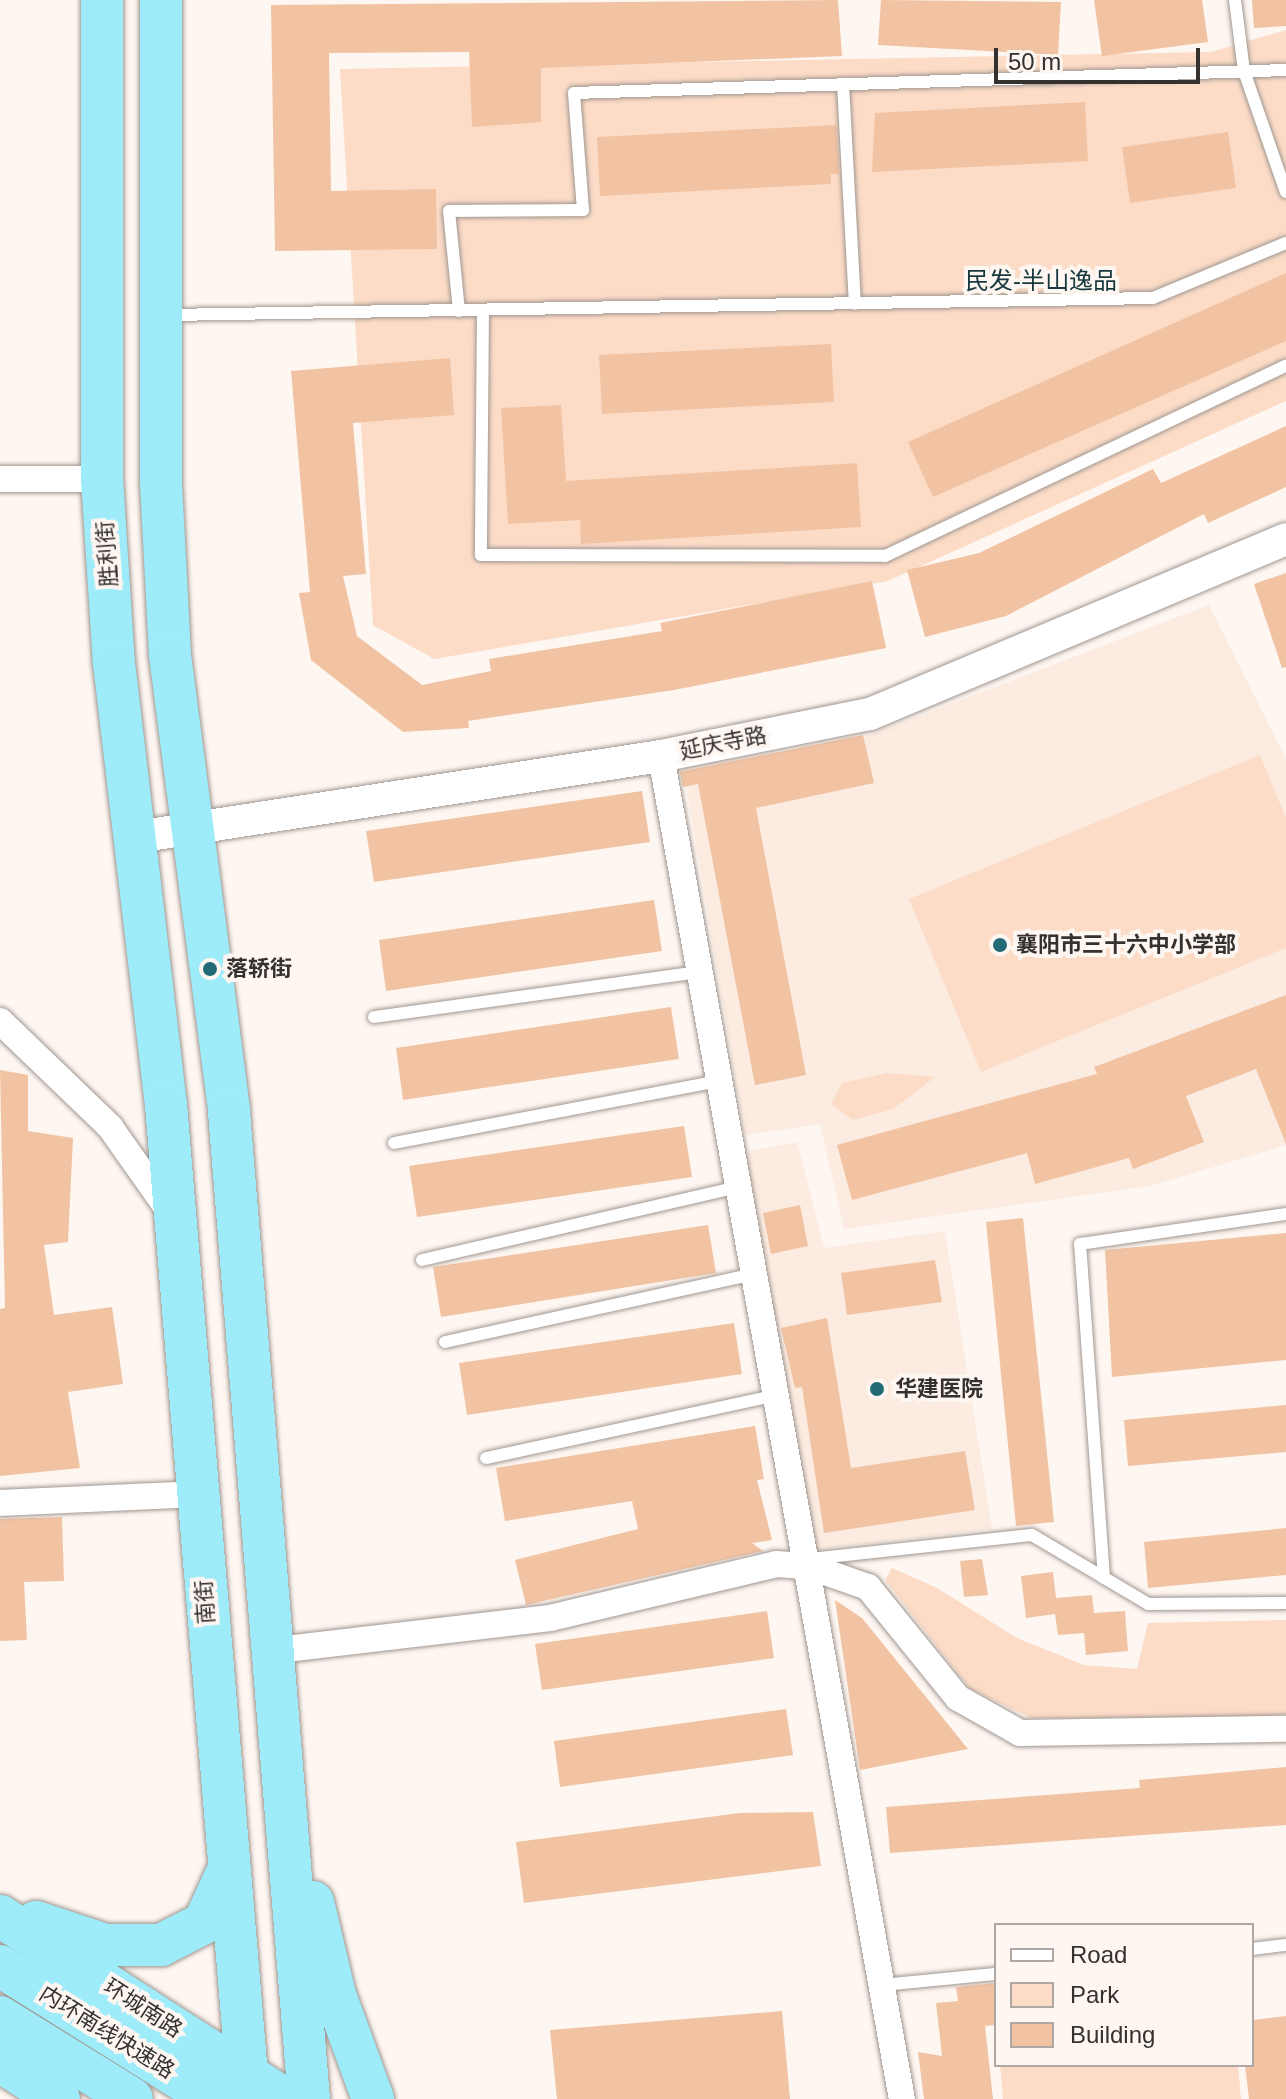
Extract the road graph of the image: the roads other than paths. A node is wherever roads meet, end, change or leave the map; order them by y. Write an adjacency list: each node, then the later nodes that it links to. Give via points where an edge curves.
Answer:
1 (102, 0): 15 (highway, 胜利街)
2 (161, 0): 12 (highway)
3 (1235, 0): 5 (lane)
4 (1286, 70): 5 (lane)
5 (1244, 71): 6 (lane); 7 (lane)
6 (843, 84): 9 (lane); 11 (lane, via 574,93 583,210 449,211)
7 (1286, 192)
8 (1286, 243): 9 (lane, via 1153,298)
9 (855, 304): 10 (lane)
10 (483, 310): 11 (lane); 13 (lane, via 481,555 885,556)
11 (459, 311): 12 (lane)
12 (161, 315): 18 (highway, via 170,655)
13 (1286, 366)
14 (0, 479): 15 (street)
15 (102, 479): 19 (highway, 胜利街)
16 (1286, 539): 17 (street, 延庆寺路, via 870,714)
17 (661, 756): 18 (street, 延庆寺路); 20 (street)
18 (189, 828): 19 (street, 延庆寺路); 39 (highway, via 229,1112)
19 (130, 838): 24 (highway, 胜利街)
20 (700, 972): 21 (lane); 23 (street)
21 (374, 1017)
22 (0, 1021): 28 (street, via 110,1127)
23 (720, 1081): 25 (lane); 26 (street)
24 (166, 1105): 28 (highway, 南街)
25 (394, 1143)
26 (739, 1187): 29 (lane); 30 (street)
27 (1286, 1214): 37 (lane, via 1080,1244)
28 (175, 1219): 34 (highway, 南街)
29 (422, 1260)
30 (755, 1274): 31 (lane); 32 (street)
31 (445, 1342)
32 (777, 1395): 33 (lane); 36 (street)
33 (486, 1458)
34 (197, 1494): 35 (street); 42 (highway, 南街)
35 (0, 1503)
36 (807, 1563): 37 (lane, via 1032,1535); 39 (street, via 776,1564 550,1618); 40 (street, via 868,1587 958,1698 1020,1733); 49 (street)
37 (1104, 1578): 38 (lane, via 1148,1604)
38 (1286, 1603)
39 (269, 1651): 41 (highway)
40 (1286, 1729)
41 (278, 1753): 57 (highway); 58 (highway, via 335,1995)
42 (226, 1874): 43 (highway, via 204,1923 161,1945 106,1945); 52 (highway, 南街)
43 (0, 1910)
44 (0, 1916): 52 (highway, 环城南路)
45 (1286, 1945): 46 (lane)
46 (1254, 1949)
47 (0, 1966): 55 (highway, 内环南线快速路)
48 (994, 1974): 49 (lane)
49 (883, 1985): 59 (street)
50 (0, 2017): 54 (highway, 内环南线快速路)
51 (0, 2061): 53 (highway)
52 (247, 2086): 56 (highway, 环城南路)
53 (59, 2099)
54 (132, 2099)
55 (213, 2099)
56 (285, 2099)
57 (309, 2099)
58 (373, 2099)
59 (902, 2099)

